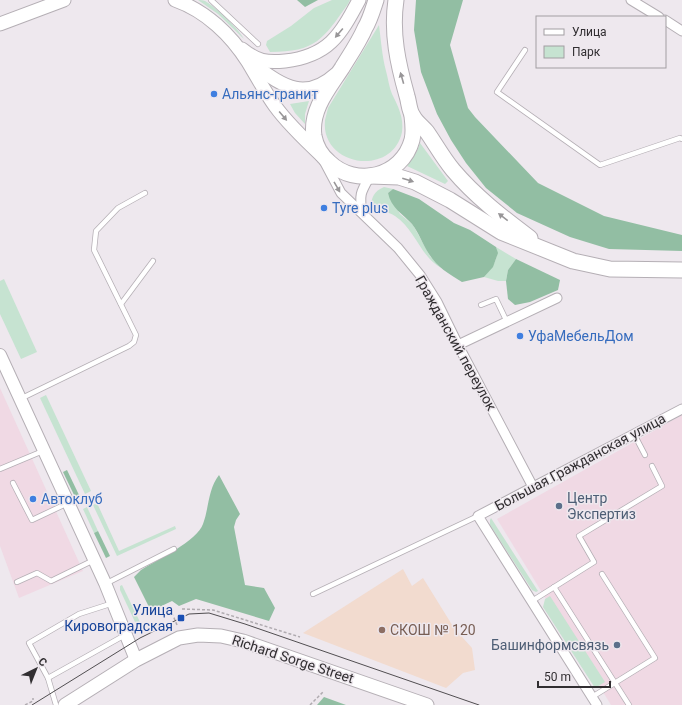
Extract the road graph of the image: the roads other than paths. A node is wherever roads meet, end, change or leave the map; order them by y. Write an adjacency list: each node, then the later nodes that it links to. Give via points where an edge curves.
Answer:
1 (64, 0): 10 (main road)
2 (175, 0): 12 (main road, via 193,7)
3 (211, 0): 13 (lane)
4 (359, 0): 12 (main road, one-way to 12, via 343,28 323,49 311,56 286,61 266,61 254,58)
5 (376, 0): 16 (main road, via 366,28)
6 (396, 0): 17 (main road, one-way to 6, via 396,53)
7 (631, 0): 8 (street)
8 (657, 16)
9 (666, 21): 11 (street)
10 (0, 24)
11 (682, 31)
12 (227, 35): 15 (main road)
13 (258, 44)
14 (525, 50): 18 (lane, via 497,92 600,165)
15 (247, 60): 16 (main road, via 271,78 294,89 315,88 327,82); 19 (main road, one-way to 19, via 275,106)
16 (342, 68): 19 (main road, via 316,112 314,136)
17 (412, 116): 20 (main road, via 413,132 409,148 399,162 386,171); 23 (main road, one-way to 17, via 489,207 465,183)
18 (682, 139)
19 (321, 155): 20 (main road, via 348,174); 22 (street, Гражданский переулок, one-way to 22, via 341,193)
20 (370, 176): 22 (street, via 360,198); 23 (main road, one-way to 23, via 398,177 415,182 450,200 501,232)
21 (145, 193): 27 (lane, via 118,208 96,231 94,250)
22 (362, 212): 30 (street, Гражданский переулок, via 398,248 420,275 438,302)
23 (545, 250): 25 (main road, via 573,261 610,269)
24 (153, 260): 27 (lane)
25 (682, 270)
26 (557, 298): 29 (street)
27 (121, 304): 32 (lane, via 136,336 134,342)
28 (481, 306): 29 (lane, via 496,299)
29 (507, 322): 30 (street)
30 (458, 345): 40 (street, Гражданский переулок)
31 (0, 355): 32 (street)
32 (20, 399): 35 (street)
33 (682, 408): 34 (street, Большая Гражданская улица)
34 (634, 434): 36 (lane); 40 (street, Большая Гражданская улица)
35 (44, 450): 38 (lane); 41 (street)
36 (646, 455)
37 (652, 466): 48 (lane, via 662,486 579,536 594,562)
38 (0, 469)
39 (13, 483): 41 (lane, via 32,520)
40 (533, 487): 42 (street, Большая Гражданская улица)
41 (68, 503): 44 (street)
42 (478, 516): 49 (lane); 50 (street)
43 (174, 549): 47 (lane)
44 (94, 560): 46 (lane, via 51,581 37,572); 47 (street)
45 (602, 574): 55 (lane, via 655,658)
46 (17, 582)
47 (105, 584): 51 (street)
48 (554, 587): 50 (lane); 55 (lane)
49 (313, 594)
50 (532, 601): 56 (street)
51 (112, 602): 52 (street); 54 (lane, via 79,614 28,643)
52 (126, 634): 53 (street); 54 (lane)
53 (136, 660): 58 (main road); 59 (main road, Richard Sorge Street, via 179,638 198,635 221,636 243,641)
54 (48, 678): 57 (lane)
55 (615, 683): 56 (lane); 60 (lane)
56 (595, 701)
57 (56, 705)
58 (65, 705)
59 (427, 705)
60 (629, 705)

